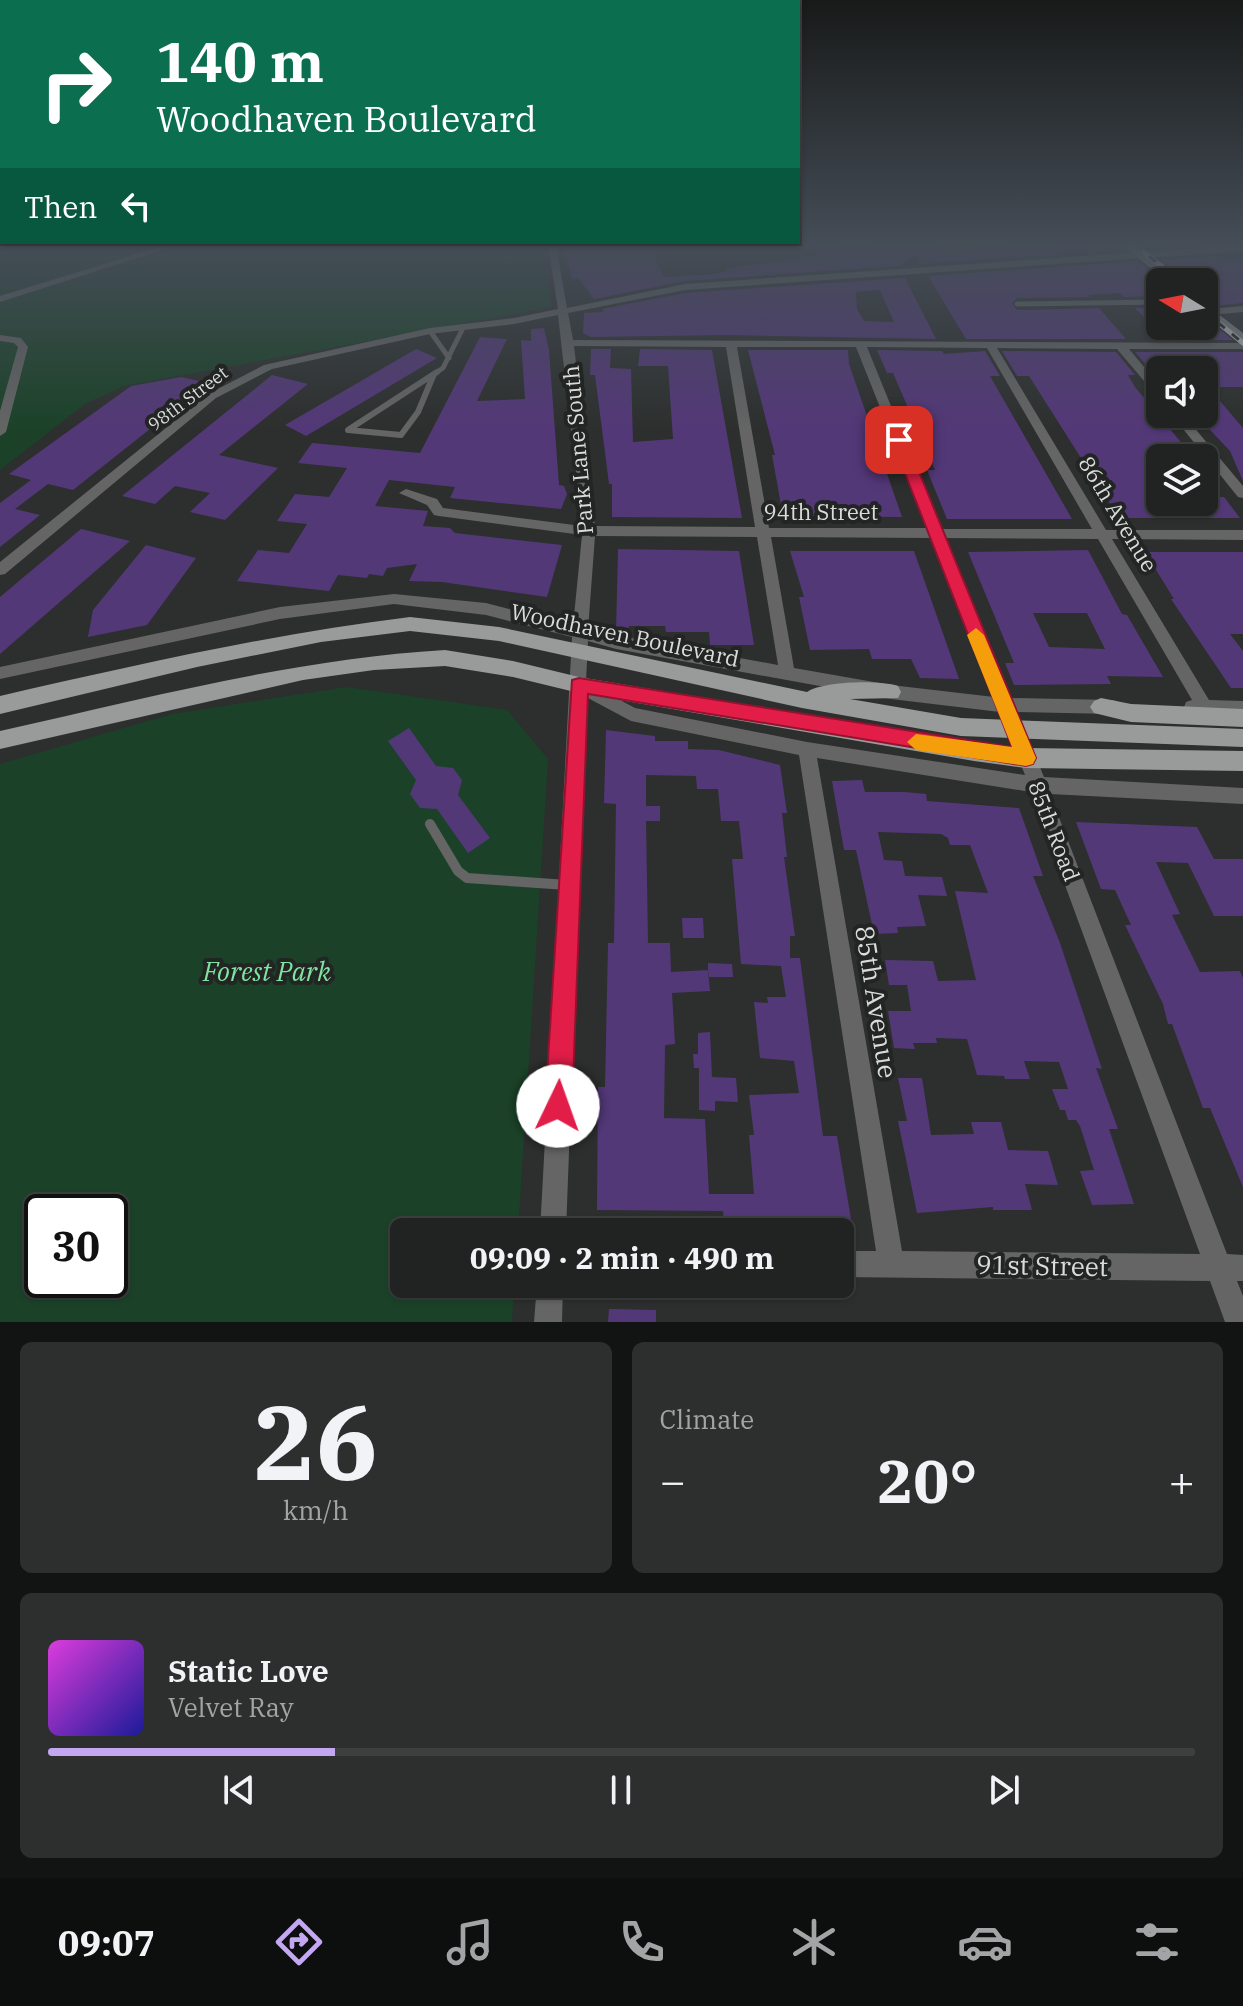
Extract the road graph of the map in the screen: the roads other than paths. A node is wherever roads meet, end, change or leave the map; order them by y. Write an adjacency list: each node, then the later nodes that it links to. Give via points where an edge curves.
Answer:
1 (562, 307): 5 (street, Park Lane South)
2 (585, 307): 5 (street, 98th Street)
3 (1218, 309): 4 (street)
4 (1243, 309)
5 (563, 311): 7 (street, 98th Street); 10 (street, Park Lane South)
6 (1218, 319): 11 (main road)
7 (463, 328): 8 (street, 98th Street); 16 (lane)
8 (430, 331): 16 (lane); 28 (street, 98th Street, via 268,367 232,384)
9 (0, 338): 20 (street, via 17,340 23,347)
10 (568, 343): 12 (street); 23 (street, Park Lane South)
11 (1243, 343): 15 (street)
12 (731, 344): 13 (street); 24 (street)
13 (860, 344): 14 (street); 25 (street, 85th Road)
14 (990, 345): 15 (street); 26 (street, 86th Avenue)
15 (1120, 345): 18 (street)
16 (449, 358): 17 (lane)
17 (434, 374): 17 (lane, via 349,427 348,430 401,435 418,412)
18 (1146, 376)
19 (1189, 428): 22 (street)
20 (0, 432)
21 (406, 493): 23 (street, 94th Street, via 432,502 439,512)
22 (1243, 494)
23 (589, 531): 24 (street, 94th Street); 29 (street, Park Lane South)
24 (764, 534): 25 (street, 94th Street); 31 (street)
25 (937, 534): 26 (street, 94th Street); 36 (street, 85th Road)
26 (1106, 535): 27 (street, 94th Street); 38 (street, 86th Avenue)
27 (1243, 535)
28 (0, 570)
29 (580, 644): 30 (street, Woodhaven Boulevard, via 458,604 367,601 280,613); 31 (street, Woodhaven Boulevard); 32 (street, Park Lane South); 34 (main road, Woodhaven Boulevard); 35 (main road, Woodhaven Boulevard, via 460,627 392,625 197,659)
30 (0, 673)
31 (787, 674): 33 (street, Woodhaven Boulevard)
32 (579, 685): 43 (main road, via 445,658 374,662 303,672); 44 (street, via 631,714); 45 (main road); 50 (street, Park Lane South)
33 (891, 692): 34 (main road, via 851,691); 36 (street, Woodhaven Boulevard)
34 (802, 700): 41 (main road, Woodhaven Boulevard)
35 (0, 705)
36 (1002, 705): 37 (street, Woodhaven Boulevard); 41 (street, 85th Road)
37 (1101, 707): 38 (street, Woodhaven Boulevard); 40 (main road)
38 (1205, 708): 39 (street, Woodhaven Boulevard)
39 (1243, 708)
40 (1243, 718)
41 (1014, 732): 42 (main road, Woodhaven Boulevard); 45 (street, 85th Road)
42 (1243, 738)
43 (0, 740)
44 (807, 749): 47 (street); 53 (street, 85th Avenue)
45 (1026, 758): 46 (main road); 47 (street, 85th Road)
46 (1243, 761)
47 (1038, 785): 48 (street); 54 (street, 85th Road)
48 (1243, 796)
49 (430, 824): 50 (lane, via 467,878)
50 (568, 885): 51 (street, Park Lane South)
51 (554, 1218)
52 (854, 1264): 53 (street, 91st Street)
53 (891, 1264): 54 (street, 91st Street)
54 (1231, 1268): 57 (street, 85th Road)
55 (549, 1298): 56 (street)
56 (548, 1322)
57 (1239, 1322)

